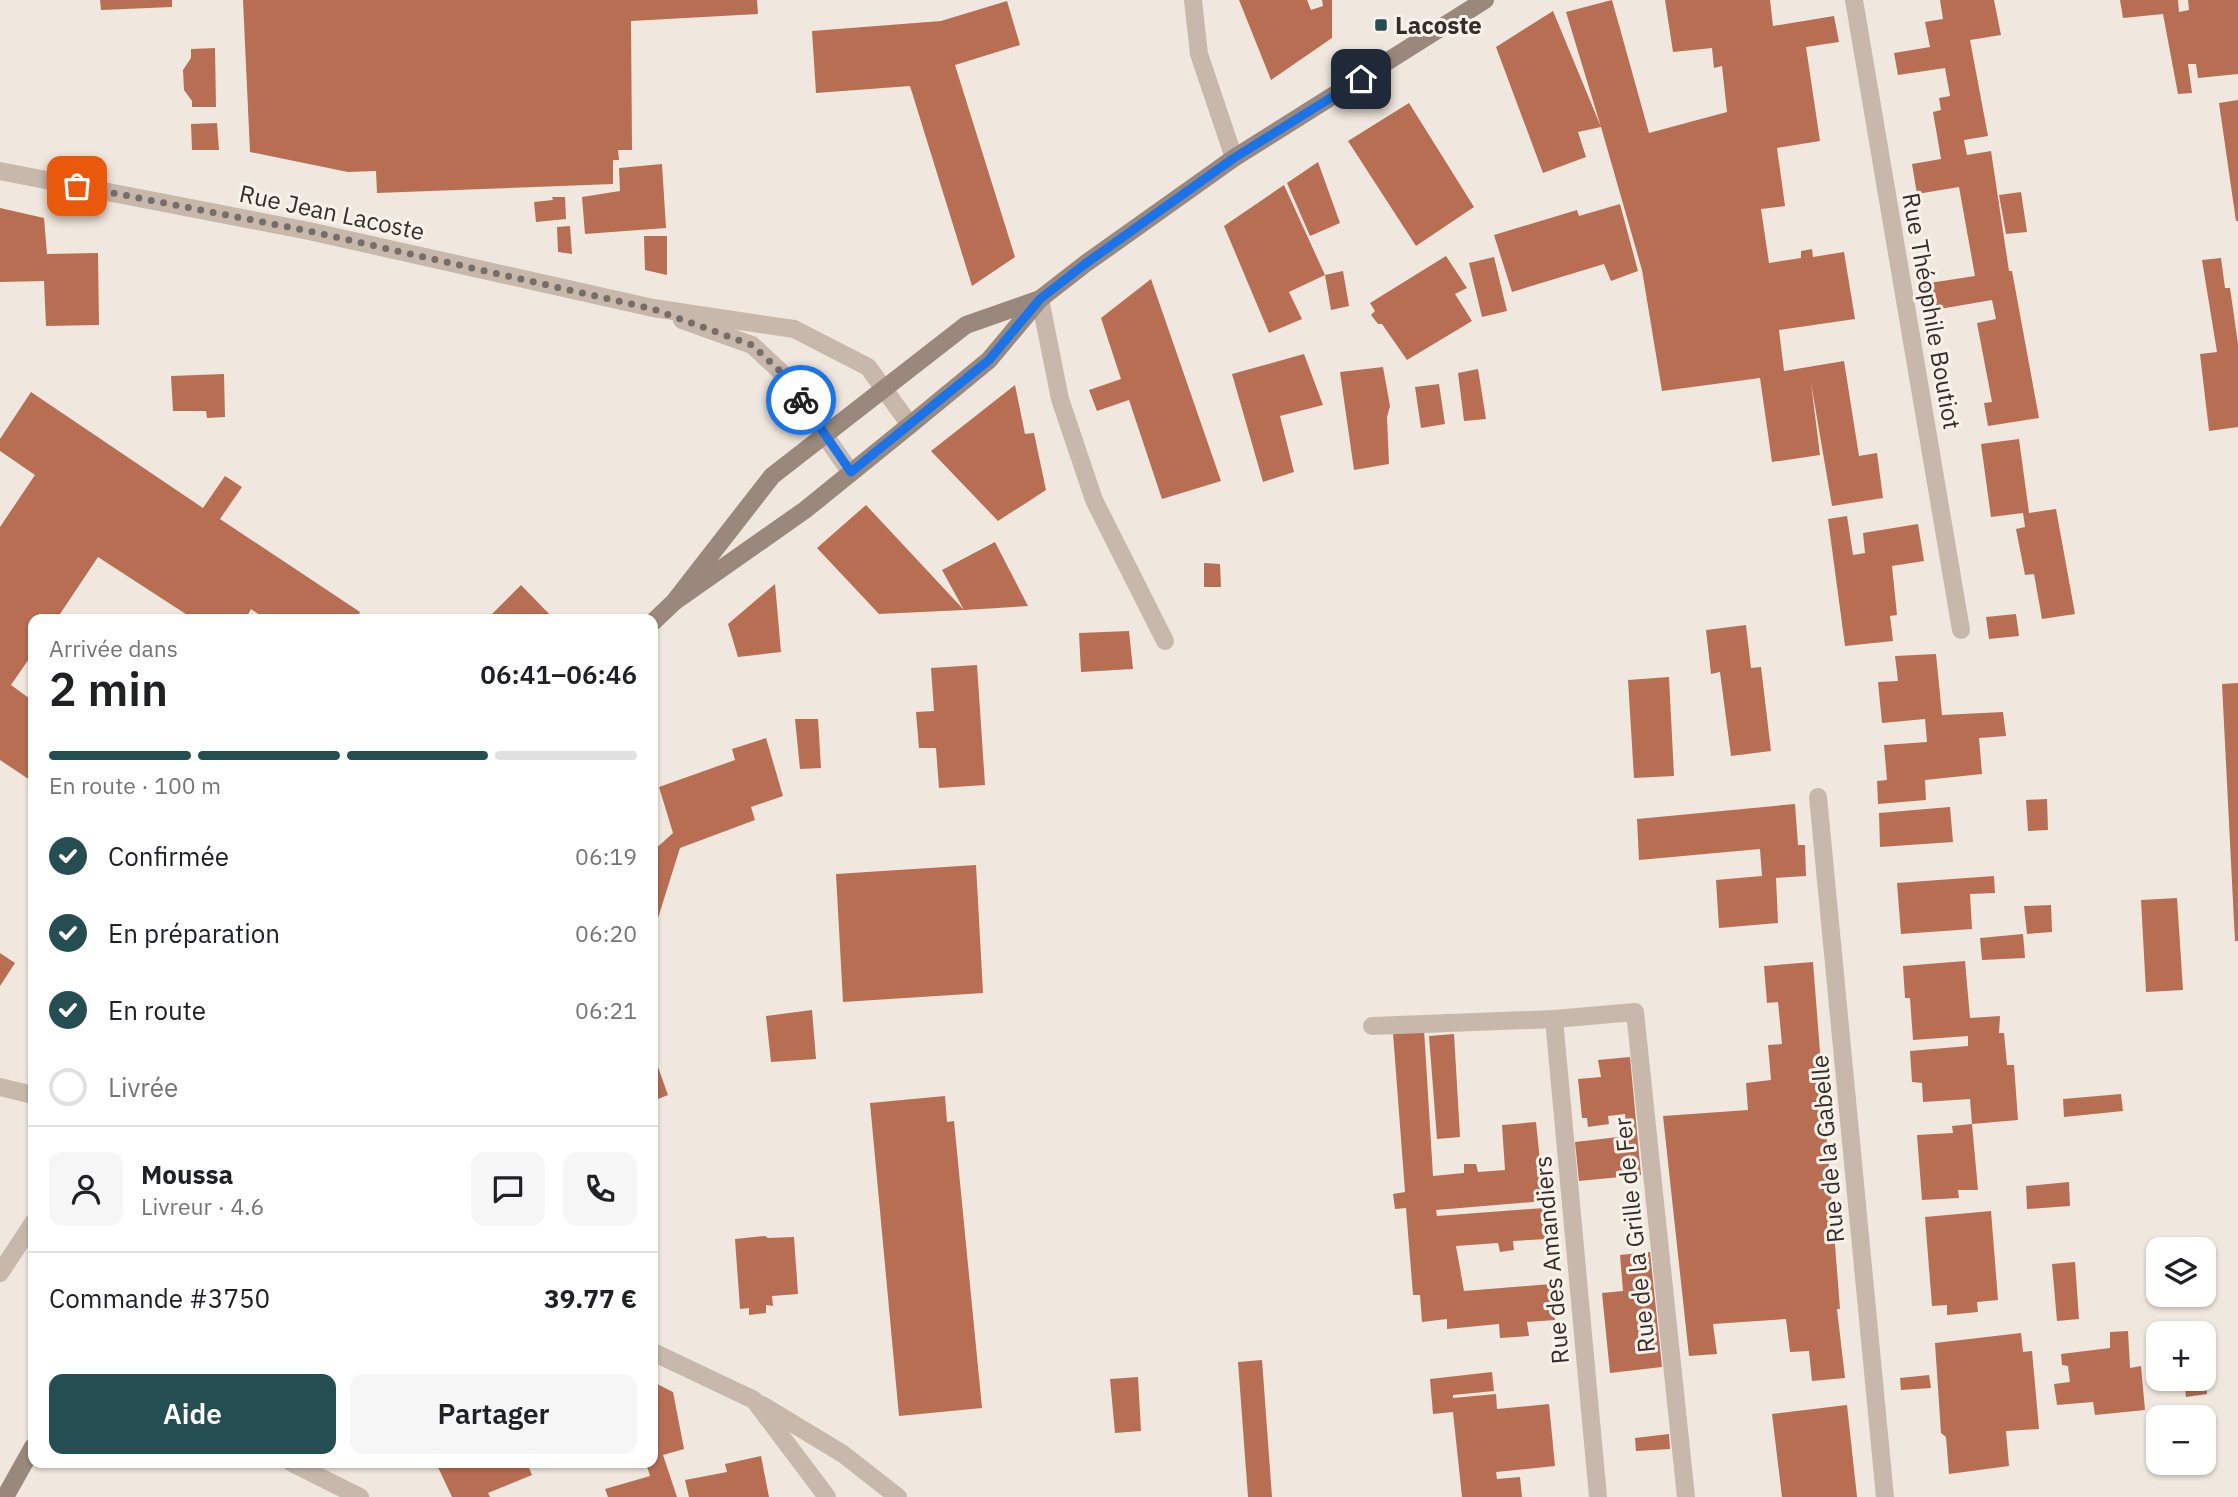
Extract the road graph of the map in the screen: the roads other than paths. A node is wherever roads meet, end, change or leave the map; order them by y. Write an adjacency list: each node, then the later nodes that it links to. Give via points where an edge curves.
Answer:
1 (1193, 0): 4 (street, via 1199,54)
2 (1485, 0): 4 (main road)
3 (1854, 0): 14 (street, Rue Théophile Boutiot)
4 (1234, 158): 6 (main road)
5 (0, 171): 7 (street, Rue Jean Lacoste, via 309,231)
6 (1040, 299): 8 (main road, via 965,325); 9 (main road, via 989,360); 15 (street, via 1060,399 1094,500)
7 (653, 309): 8 (street, Rue Jean Lacoste, via 794,328 868,367); 10 (street, Rue Jean Lacoste, via 752,345 779,370)
8 (885, 389): 9 (street, Rue Jean Lacoste); 10 (main road)
9 (910, 425): 11 (main road)
10 (824, 435): 11 (street, Rue Jean Lacoste); 12 (main road, via 772,476)
11 (851, 472): 12 (main road)
12 (674, 602): 13 (main road)
13 (658, 617)
14 (1961, 630)
15 (1165, 641)
16 (1818, 797): 33 (street, Rue de la Gabelle)
17 (1554, 1019): 18 (street); 31 (street, Rue des Amandiers); 32 (street, Rue de la Grille de Fer, via 1635,1012)
18 (1372, 1026)
19 (0, 1087): 20 (street)
20 (28, 1094)
21 (28, 1231): 22 (street)
22 (0, 1273)
23 (658, 1354): 24 (street)
24 (754, 1400): 29 (street); 30 (street, via 843,1454)
25 (28, 1456): 27 (main road)
26 (302, 1468): 28 (street)
27 (5, 1497)
28 (360, 1497)
29 (827, 1497)
30 (898, 1497)
31 (1598, 1497)
32 (1686, 1497)
33 (1885, 1497)

